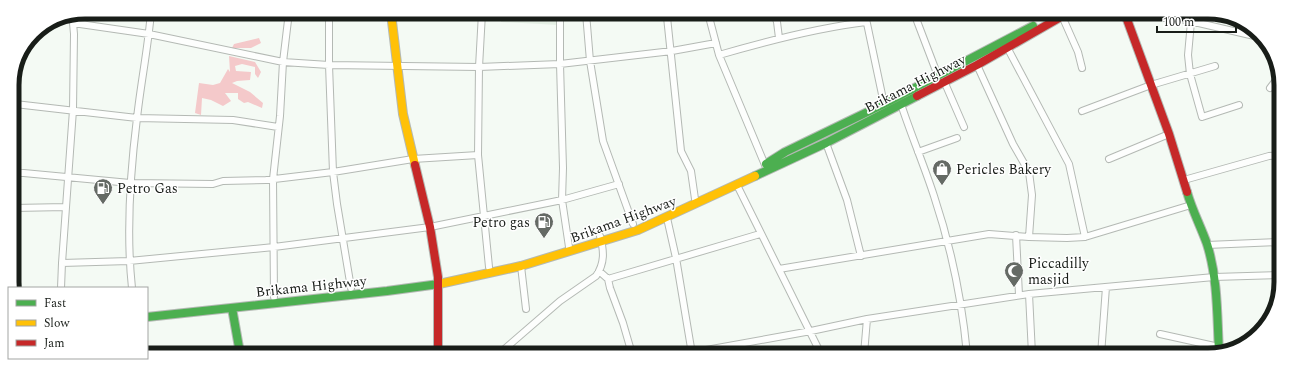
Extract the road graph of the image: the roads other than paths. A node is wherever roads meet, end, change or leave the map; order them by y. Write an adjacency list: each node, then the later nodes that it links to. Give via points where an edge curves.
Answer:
1 (150, 19): 21 (street)
2 (288, 19): 29 (street)
3 (329, 19): 31 (street)
4 (393, 19): 33 (main road)
5 (482, 19): 35 (street)
6 (560, 19): 30 (street)
7 (586, 19): 28 (street)
8 (667, 19): 26 (street)
9 (710, 19): 24 (street)
10 (776, 19): 23 (street)
11 (866, 19): 19 (street)
12 (1053, 19): 38 (main road, Brikama Highway)
13 (1055, 19): 25 (main road, Brikama Highway)
14 (1063, 19): 36 (street, via 1078,52)
15 (1127, 19): 40 (main road)
16 (1179, 19): 20 (street)
17 (917, 21): 38 (street)
18 (73, 22): 21 (street); 46 (street)
19 (866, 22): 23 (street); 43 (street)
20 (1191, 22): 22 (street); 37 (street, via 1188,55)
21 (149, 34): 29 (street); 48 (street)
22 (1253, 36)
23 (779, 38): 27 (street)
24 (716, 42): 26 (street); 27 (street)
25 (1008, 49): 32 (main road, Brikama Highway); 82 (street, via 1070,164)
26 (672, 51): 28 (street); 70 (street, via 681,151 691,171)
27 (719, 55): 61 (street)
28 (590, 61): 30 (street); 68 (street, via 603,141)
29 (283, 62): 31 (street); 49 (street)
30 (560, 64): 35 (street); 71 (street)
31 (329, 65): 33 (street); 62 (street)
32 (977, 65): 38 (main road, Brikama Highway); 81 (street, via 1013,144 1029,172 1032,195)
33 (397, 66): 35 (street); 58 (main road, via 403,114)
34 (1215, 66): 37 (street)
35 (479, 67): 56 (street)
36 (1082, 68)
37 (1190, 74): 40 (street); 45 (street, via 1202,117)
38 (941, 78): 43 (main road, Brikama Highway); 44 (main road, Brikama Highway); 50 (street)
39 (1274, 83): 41 (street)
40 (1151, 86): 47 (street); 51 (main road)
41 (1270, 88)
42 (19, 104): 46 (street)
43 (884, 104): 54 (main road, Brikama Highway)
44 (901, 104): 53 (main road, Brikama Highway); 55 (street)
45 (1239, 105)
46 (73, 110): 48 (street); 64 (street)
47 (1082, 111)
48 (137, 118): 49 (street, via 234,120); 67 (street)
49 (278, 127): 65 (street)
50 (964, 127)
51 (1170, 134): 59 (street); 66 (main road)
52 (957, 138): 55 (street)
53 (826, 143): 60 (main road, Brikama Highway); 90 (street, via 847,200)
54 (785, 152): 60 (main road); 61 (main road, Brikama Highway)
55 (918, 152): 85 (street)
56 (478, 155): 58 (street); 75 (street)
57 (1274, 156): 66 (street)
58 (413, 159): 62 (street); 78 (main road)
59 (1109, 159)
60 (789, 160): 69 (main road, Brikama Highway)
61 (765, 165): 70 (main road, Brikama Highway)
62 (333, 172): 65 (street); 83 (street)
63 (19, 173): 64 (street)
64 (69, 178): 67 (street); 73 (street)
65 (273, 179): 67 (street, via 223,181 213,184); 88 (street)
66 (1184, 180): 72 (main road)
67 (130, 183): 92 (street)
68 (619, 184): 71 (street); 77 (street)
69 (737, 185): 76 (main road, Brikama Highway); 79 (street)
70 (695, 199): 77 (main road, Brikama Highway)
71 (562, 200): 75 (street); 89 (street)
72 (1191, 205): 82 (street); 87 (main road)
73 (66, 207): 74 (street); 93 (street)
74 (19, 208)
75 (485, 216): 78 (street); 95 (street)
76 (667, 218): 84 (main road, Brikama Highway, via 638,230); 91 (street)
77 (633, 224): 84 (main road, Brikama Highway)
78 (430, 227): 83 (street); 101 (main road)
79 (760, 234): 91 (street); 96 (street)
80 (1016, 235): 81 (street); 85 (street, via 989,234); 107 (street)
81 (1029, 237): 82 (street)
82 (1086, 237)
83 (343, 238): 88 (street); 105 (street)
84 (601, 239): 89 (main road, Brikama Highway); 94 (main road, Brikama Highway); 97 (street, via 604,252)
85 (947, 240): 90 (street); 109 (street)
86 (1274, 242): 87 (street)
87 (1207, 245): 99 (main road)
88 (274, 247): 92 (street); 108 (street)
89 (569, 247): 95 (main road, Brikama Highway)
90 (861, 256): 96 (street)
91 (676, 258): 100 (street); 122 (street)
92 (129, 261): 93 (street); 103 (street)
93 (62, 263): 102 (street)
94 (521, 266): 101 (main road, Brikama Highway); 111 (street)
95 (489, 267): 101 (main road, Brikama Highway)
96 (779, 269): 115 (street)
97 (600, 271): 100 (street); 120 (street, via 549,310)
98 (1274, 275): 99 (street)
99 (1214, 277): 104 (street); 117 (main road)
100 (608, 279): 121 (street)
101 (438, 281): 105 (main road, Brikama Highway); 110 (main road, Brikama Highway); 119 (main road)
102 (61, 287)
103 (132, 287)
104 (1106, 287): 106 (street); 128 (street)
105 (351, 288): 108 (main road, Brikama Highway)
106 (1029, 294): 107 (street); 127 (street)
107 (1019, 295): 109 (street)
108 (274, 297): 112 (main road, Brikama Highway)
109 (960, 304): 114 (street); 126 (street)
110 (232, 308): 113 (main road, Brikama Highway); 118 (main road)
111 (526, 309)
112 (148, 310)
113 (148, 317)
114 (867, 319): 115 (street); 125 (street)
115 (810, 331): 123 (street); 124 (street)
116 (1160, 334): 129 (street)
117 (1219, 347)
118 (239, 348)
119 (438, 348)
120 (506, 348)
121 (630, 348)
122 (691, 348)
123 (719, 348)
124 (818, 348)
125 (865, 348)
126 (966, 348)
127 (1032, 348)
128 (1102, 348)
129 (1212, 348)

